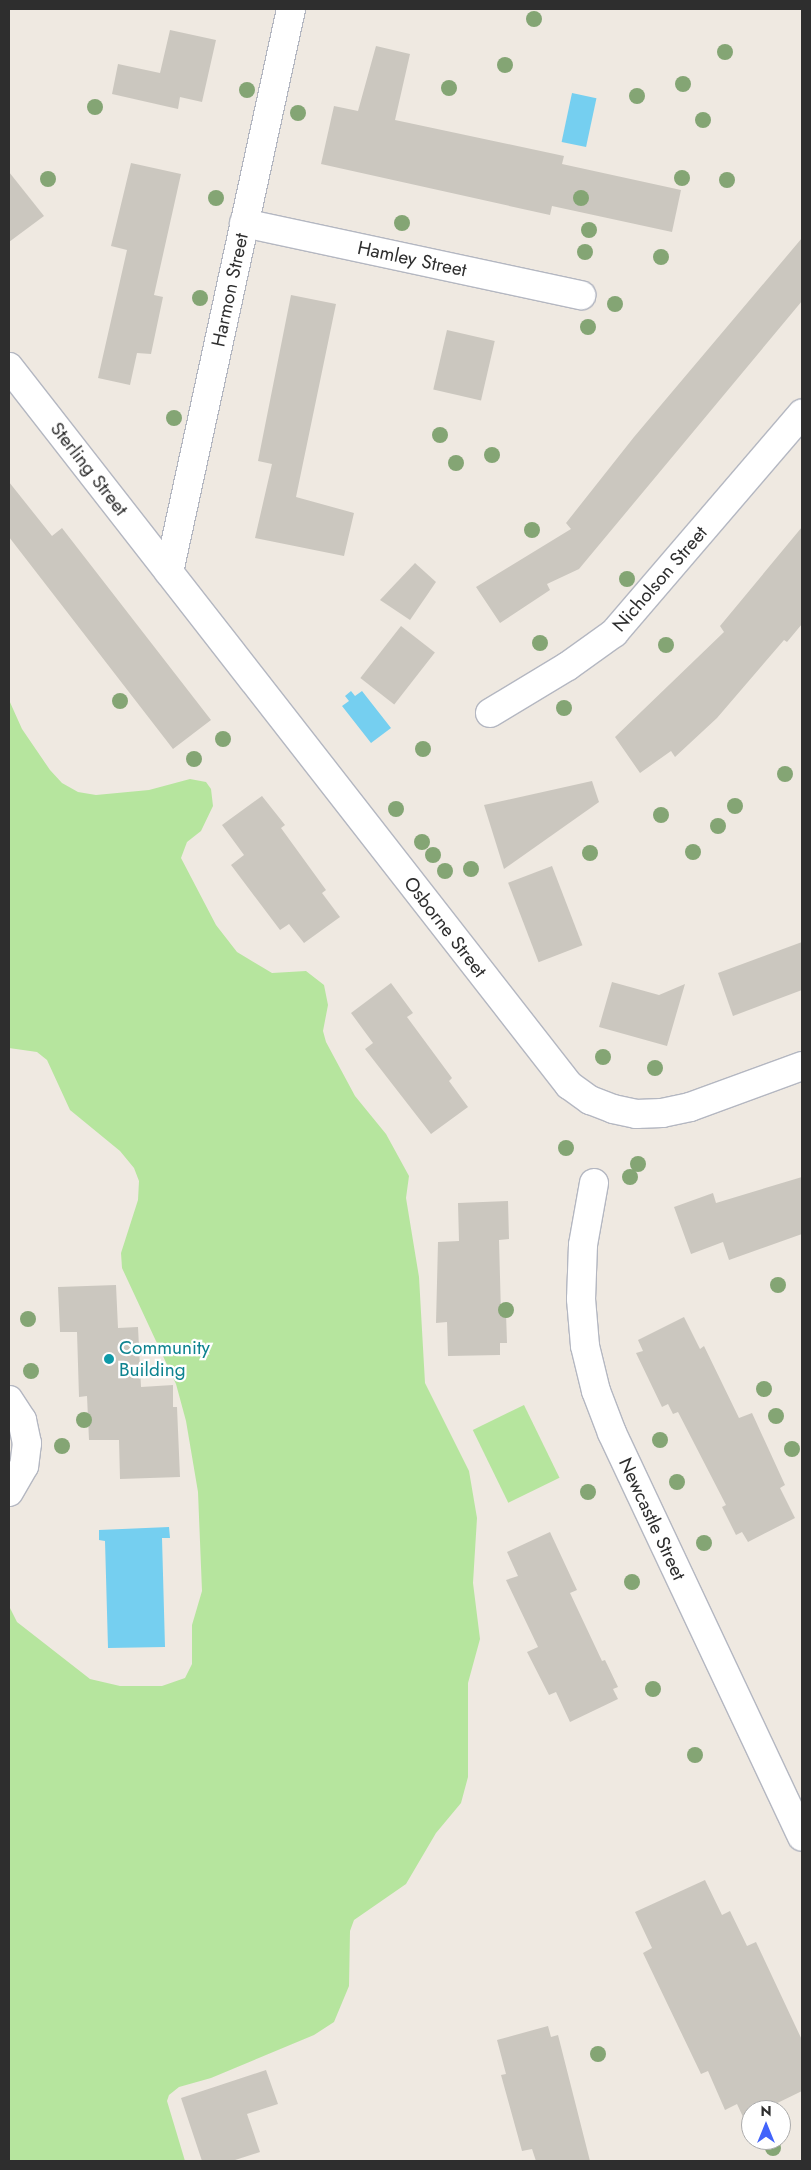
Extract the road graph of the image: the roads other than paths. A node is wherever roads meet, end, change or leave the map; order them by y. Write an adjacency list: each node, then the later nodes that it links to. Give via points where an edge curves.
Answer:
1 (291, 9): 2 (street, Harmon Street)
2 (244, 223): 3 (street, Hamley Street); 6 (street, Harmon Street)
3 (581, 295)
4 (9, 367): 6 (street, Sterling Street)
5 (802, 414): 7 (street, Nicholson Street, via 614,633 568,666)
6 (170, 572): 8 (street, Osborne Street, via 560,1076 579,1094 620,1111 662,1113)
7 (490, 713)
8 (802, 1066)
9 (594, 1183): 12 (street, Newcastle Street, via 583,1245 581,1298 586,1346 596,1391 612,1433)
10 (9, 1400): 11 (street, via 22,1420 27,1443 24,1466)
11 (9, 1492)
12 (802, 1836)

